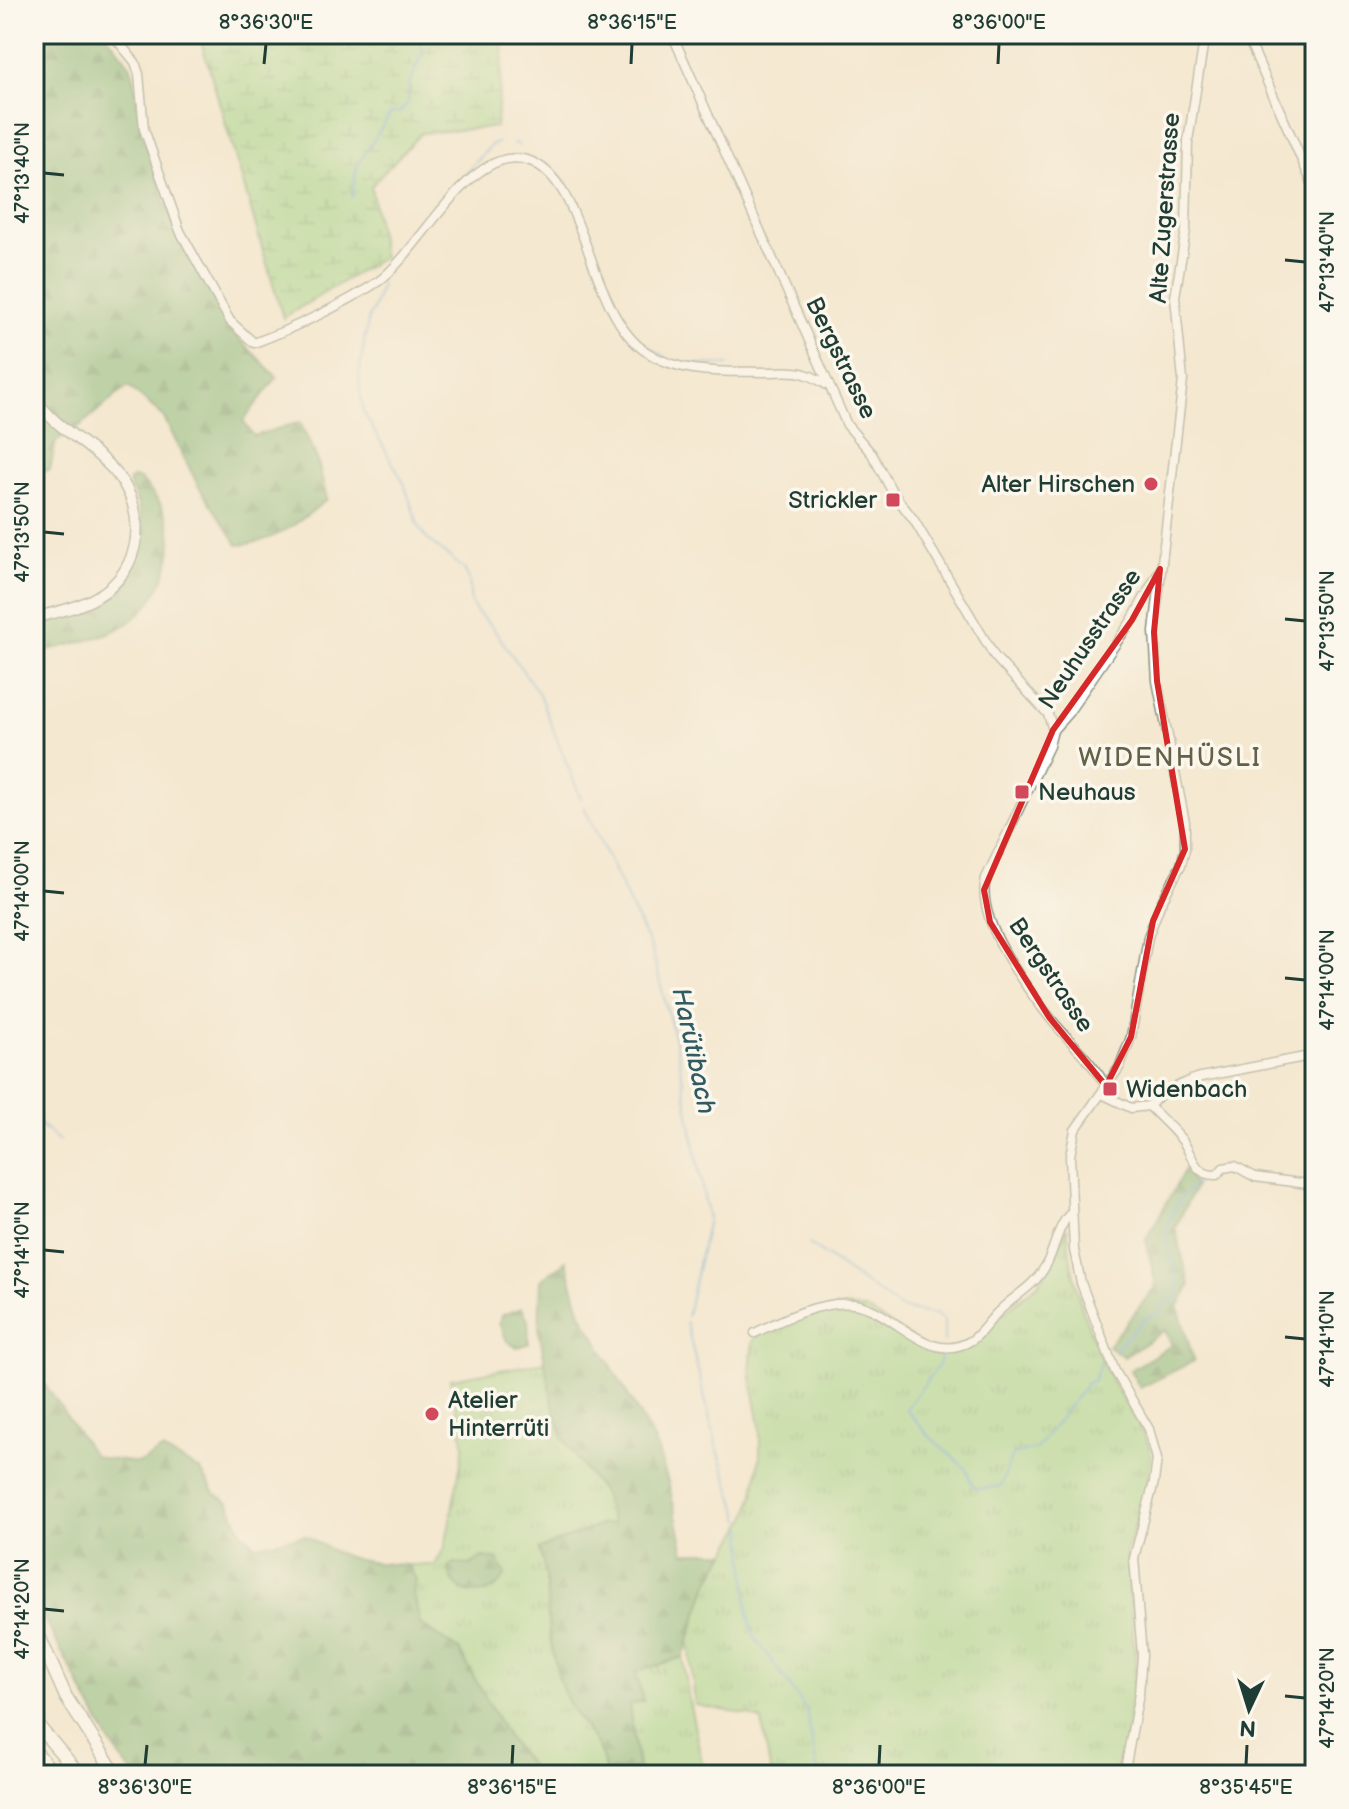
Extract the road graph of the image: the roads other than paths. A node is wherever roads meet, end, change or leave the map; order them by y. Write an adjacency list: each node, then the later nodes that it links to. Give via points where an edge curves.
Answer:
1 (112, 34): 7 (street, via 135,62 144,129 180,231 230,321 254,343 378,281 474,176 490,164 520,158 545,169 566,194 611,311 647,352 686,369)
2 (672, 34): 6 (street, Bergstrasse)
3 (1205, 34): 10 (street, Alte Zugerstrasse, via 1188,141 1186,230 1175,297 1183,380)
4 (1246, 34): 5 (street)
5 (1315, 190)
6 (816, 358): 7 (street); 8 (street, Bergstrasse)
7 (800, 372): 8 (street)
8 (827, 385): 12 (street, Bergstrasse, via 847,425 872,454 995,657 1042,705)
9 (34, 397): 11 (main road, via 124,483 137,532 131,560 112,586 84,603)
10 (1160, 569): 12 (street, Neuhusstrasse, via 1132,620); 14 (street, Alte Zugerstrasse, via 1154,632 1157,681 1185,822 1185,849 1148,937 1126,1054)
11 (34, 618)
12 (1053, 730): 14 (street, Bergstrasse, via 986,878 984,899 990,922 1026,984)
13 (1315, 1055): 15 (street, via 1196,1078 1162,1093)
14 (1104, 1090): 15 (street, via 1131,1108); 17 (street, via 1081,1119 1070,1144)
15 (1149, 1106): 16 (street, via 1183,1141 1193,1164 1208,1175 1235,1166 1255,1177)
16 (1315, 1185)
17 (1072, 1212): 18 (street, via 1051,1257 1028,1289 999,1310 972,1340 957,1346 925,1342 872,1310 846,1303 798,1314); 25 (street, via 1077,1266 1088,1303 1115,1371 1149,1429 1157,1459 1134,1558 1142,1655)
18 (755, 1333)
19 (34, 1625): 24 (highway, via 66,1697)
20 (34, 1721): 23 (highway)
21 (34, 1750): 22 (highway)
22 (55, 1775)
23 (80, 1775)
24 (116, 1775)
25 (1124, 1775)

